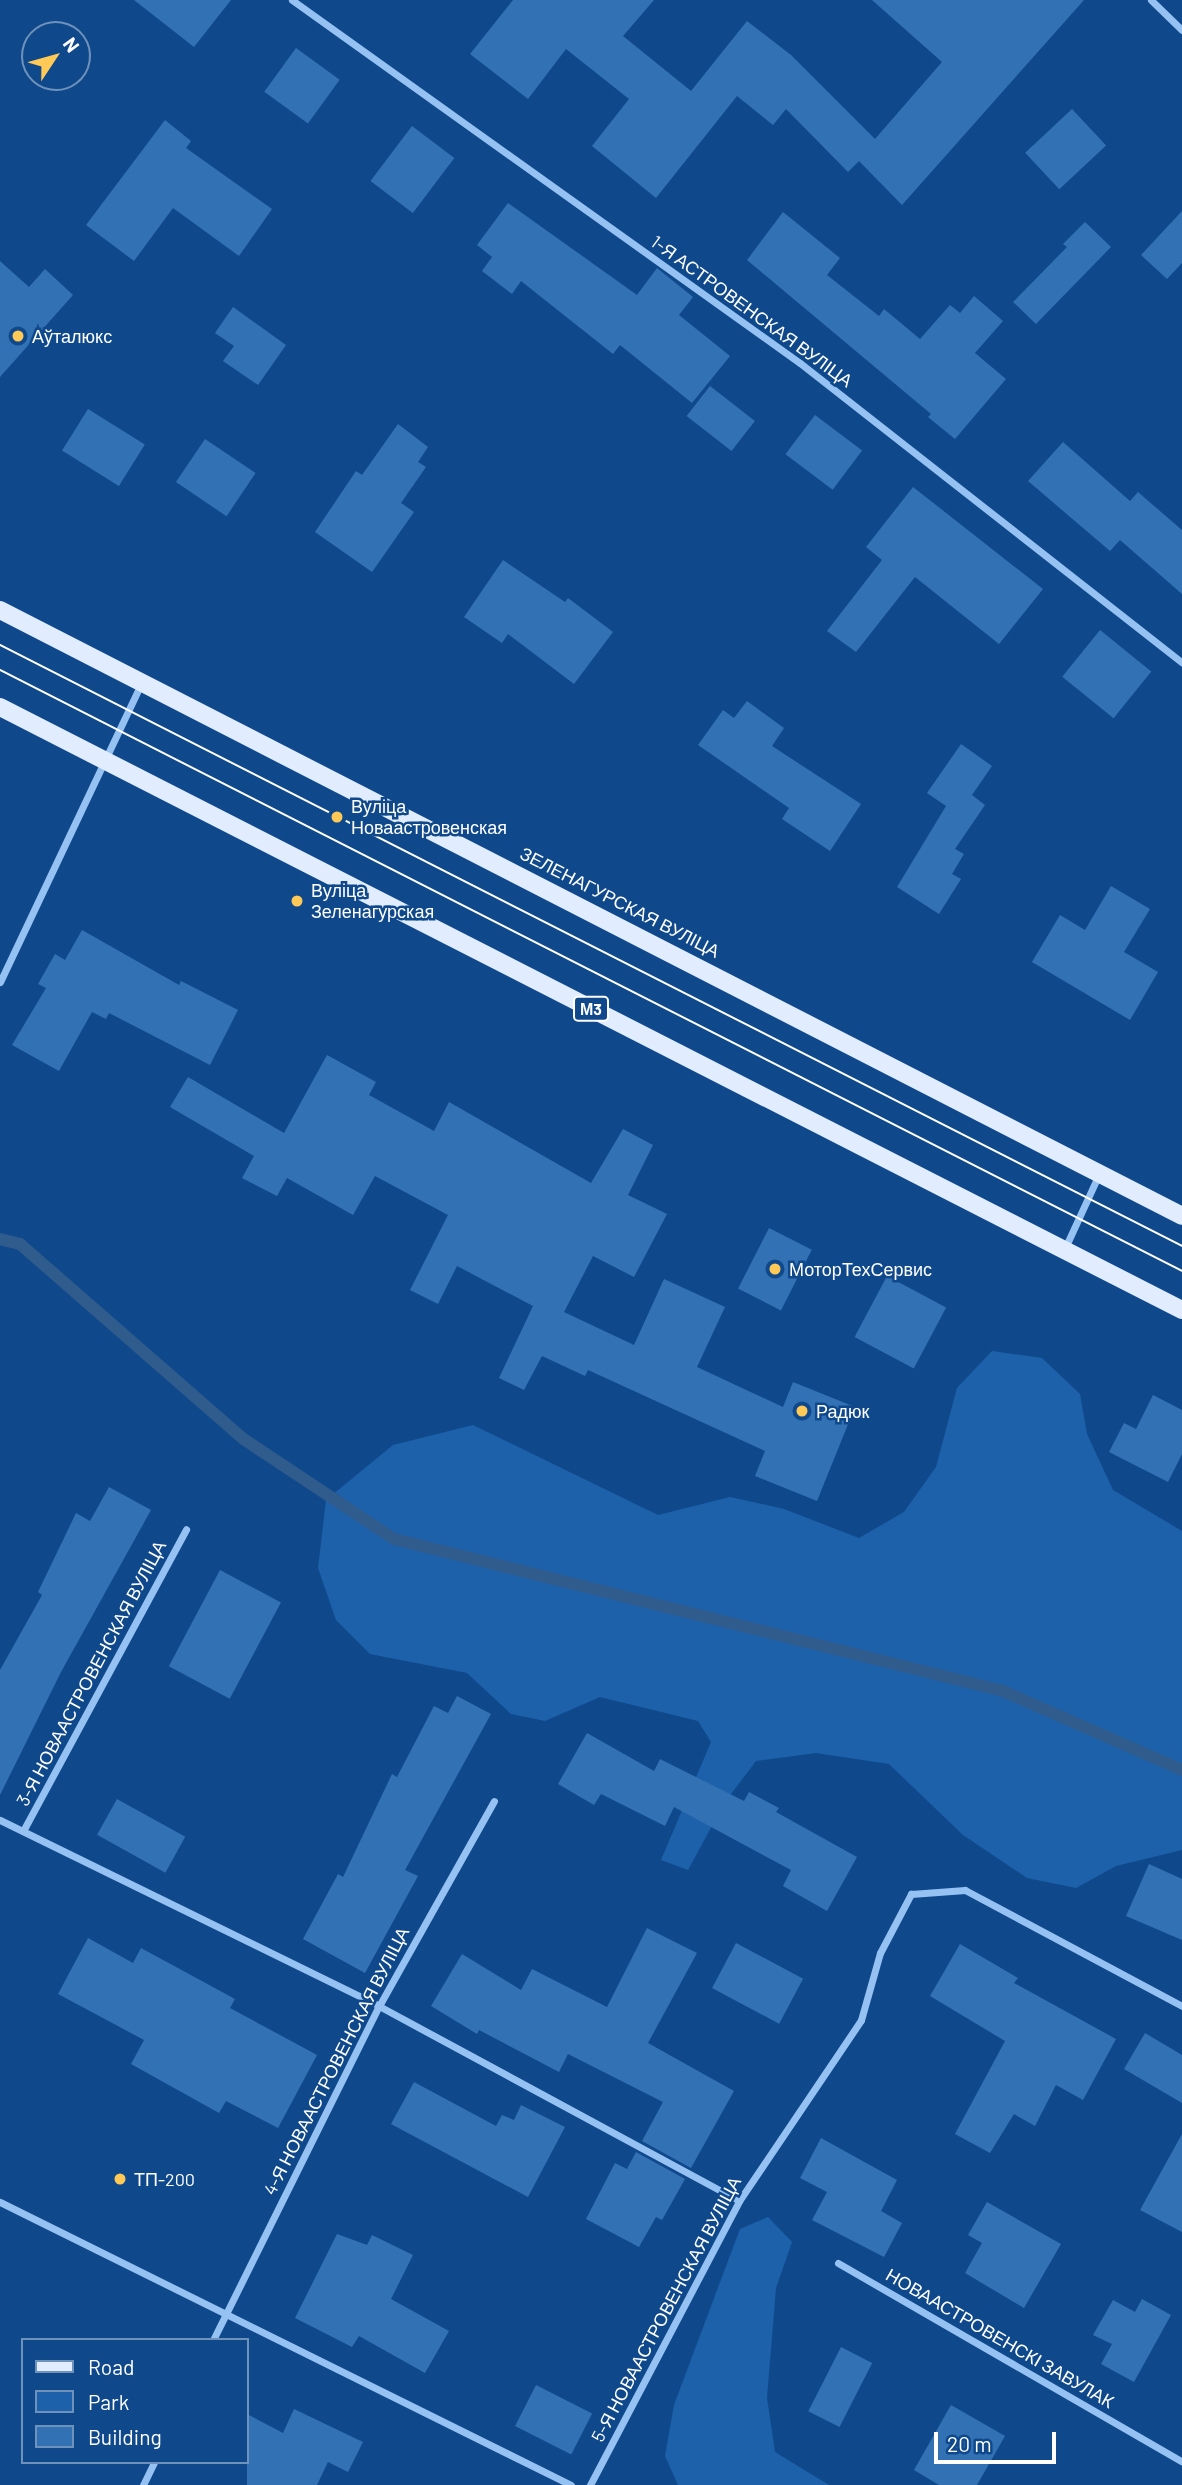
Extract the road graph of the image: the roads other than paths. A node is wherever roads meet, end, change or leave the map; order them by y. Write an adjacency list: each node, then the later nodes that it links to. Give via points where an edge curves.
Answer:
1 (292, 0): 5 (street, 1-Я АСТРОВЕНСКАЯ ВУЛІЦА, via 800,363)
2 (1151, 0): 3 (street)
3 (1182, 30)
4 (0, 610): 6 (main road, ЗЕЛЕНАГУРСКАЯ ВУЛІЦА)
5 (1182, 662)
6 (143, 681): 8 (street); 10 (main road, ЗЕЛЕНАГУРСКАЯ ВУЛІЦА)
7 (0, 707): 8 (main road, М3)
8 (107, 759): 9 (street); 12 (main road, М3)
9 (0, 982)
10 (1100, 1173): 11 (main road, ЗЕЛЕНАГУРСКАЯ ВУЛІЦА); 12 (street)
11 (1182, 1216)
12 (1065, 1248): 13 (main road, М3)
13 (1182, 1310)
14 (186, 1529): 17 (street, 3-Я НОВААСТРОВЕНСКАЯ ВУЛІЦА)
15 (494, 1801): 18 (street, 4-Я НОВААСТРОВЕНСКАЯ ВУЛІЦА)
16 (0, 1820): 17 (street)
17 (23, 1831): 18 (street)
18 (379, 2006): 20 (street); 23 (street, 4-Я НОВААСТРОВЕНСКАЯ ВУЛІЦА)
19 (1182, 2006): 20 (street, 5-Я НОВААСТРОВЕНСКАЯ ВУЛІЦА, via 965,1890 911,1894 880,1953 861,2020)
20 (740, 2201): 29 (street, 5-Я НОВААСТРОВЕНСКАЯ ВУЛІЦА)
21 (0, 2202): 23 (street)
22 (838, 2263): 25 (street, НОВААСТРОВЕНСКІ ЗАВУЛАК)
23 (225, 2315): 24 (street, 4-Я НОВААСТРОВЕНСКАЯ ВУЛІЦА); 28 (street)
24 (213, 2338)
25 (1182, 2462)
26 (153, 2464): 27 (street)
27 (143, 2485)
28 (571, 2485)
29 (590, 2485)

